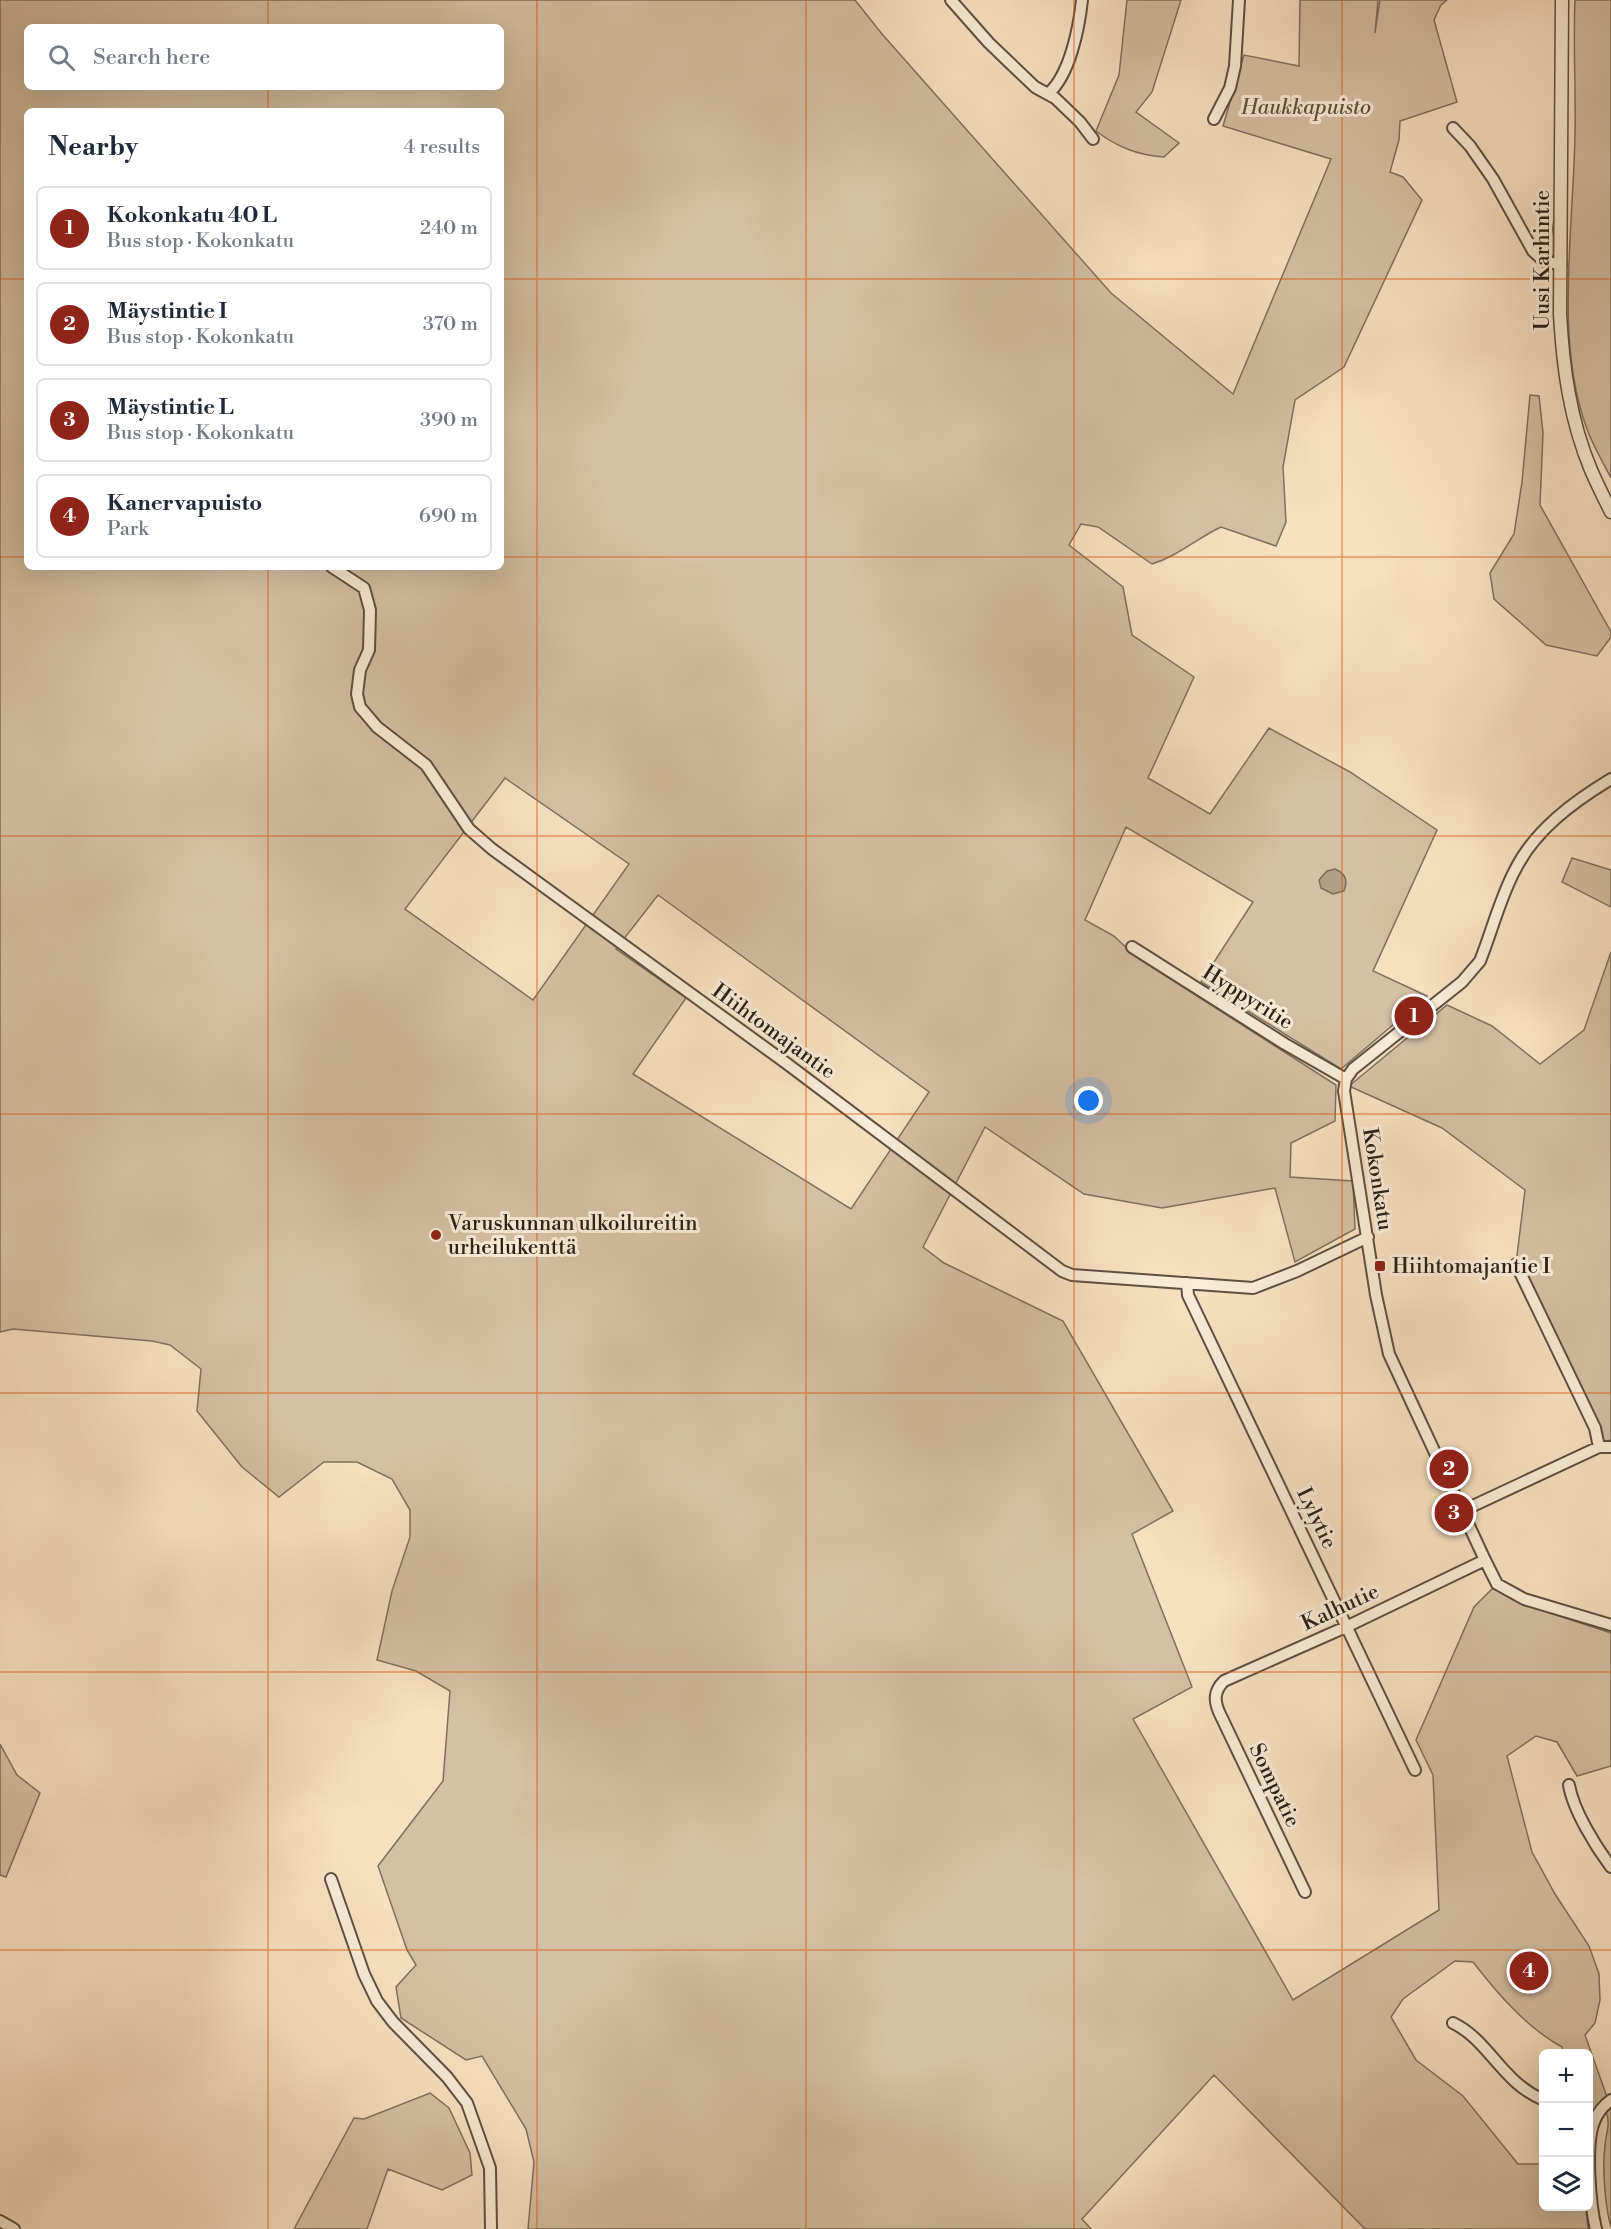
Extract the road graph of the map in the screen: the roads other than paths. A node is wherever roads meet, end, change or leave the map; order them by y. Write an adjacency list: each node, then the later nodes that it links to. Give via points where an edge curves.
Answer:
1 (951, 0): 5 (street, via 1035,87)
2 (1082, 0): 5 (street, via 1064,74)
3 (1239, 0): 6 (street, via 1235,66 1230,88)
4 (1562, 0): 9 (street, Uusi Karhintie)
5 (1049, 93): 8 (street)
6 (1214, 119)
7 (1453, 129): 9 (street, via 1493,179 1533,251 1544,261)
8 (1093, 139)
9 (1561, 265): 10 (street, Uusi Karhintie, via 1563,355 1569,397 1590,469)
10 (1611, 512)
11 (336, 570): 17 (street, Hiihtomajantie, via 363,588 370,610 369,650 360,670 357,694 360,706 377,726 426,765 468,829 1062,1271 1072,1275)
12 (1611, 779): 14 (street, via 1549,824 1522,855 1480,961 1467,977 1362,1061)
13 (1132, 947): 14 (street, Hyppyritie)
14 (1346, 1079): 15 (street, Kokonkatu, via 1344,1091)
15 (1368, 1237): 17 (street, Hiihtomajantie, via 1253,1288); 20 (street, Kokonkatu, via 1389,1354)
16 (1516, 1264): 18 (street, via 1595,1428)
17 (1187, 1283): 23 (street, Lylytie, via 1188,1295)
18 (1599, 1447): 19 (street); 20 (street)
19 (1611, 1447)
20 (1462, 1511): 21 (street, Kokonkatu)
21 (1485, 1560): 22 (street, Kokonkatu, via 1497,1584 1524,1599); 23 (street, Kalhutie)
22 (1611, 1625)
23 (1348, 1626): 24 (street, Kalhutie, via 1224,1681); 25 (street, Lylytie)
24 (1215, 1693): 29 (street, Sompatie, via 1214,1701)
25 (1415, 1770)
26 (1569, 1785): 27 (street, via 1571,1796)
27 (1611, 1867)
28 (331, 1879): 37 (street, via 377,2001 467,2103 490,2168)
29 (1305, 1892)
30 (1453, 2023): 31 (street, via 1467,2029 1520,2087)
31 (1539, 2097)
32 (1611, 2100): 33 (street)
33 (1593, 2117)
34 (1590, 2157): 38 (street)
35 (0, 2221): 36 (street)
36 (14, 2229)
37 (491, 2229)
38 (1596, 2229)

